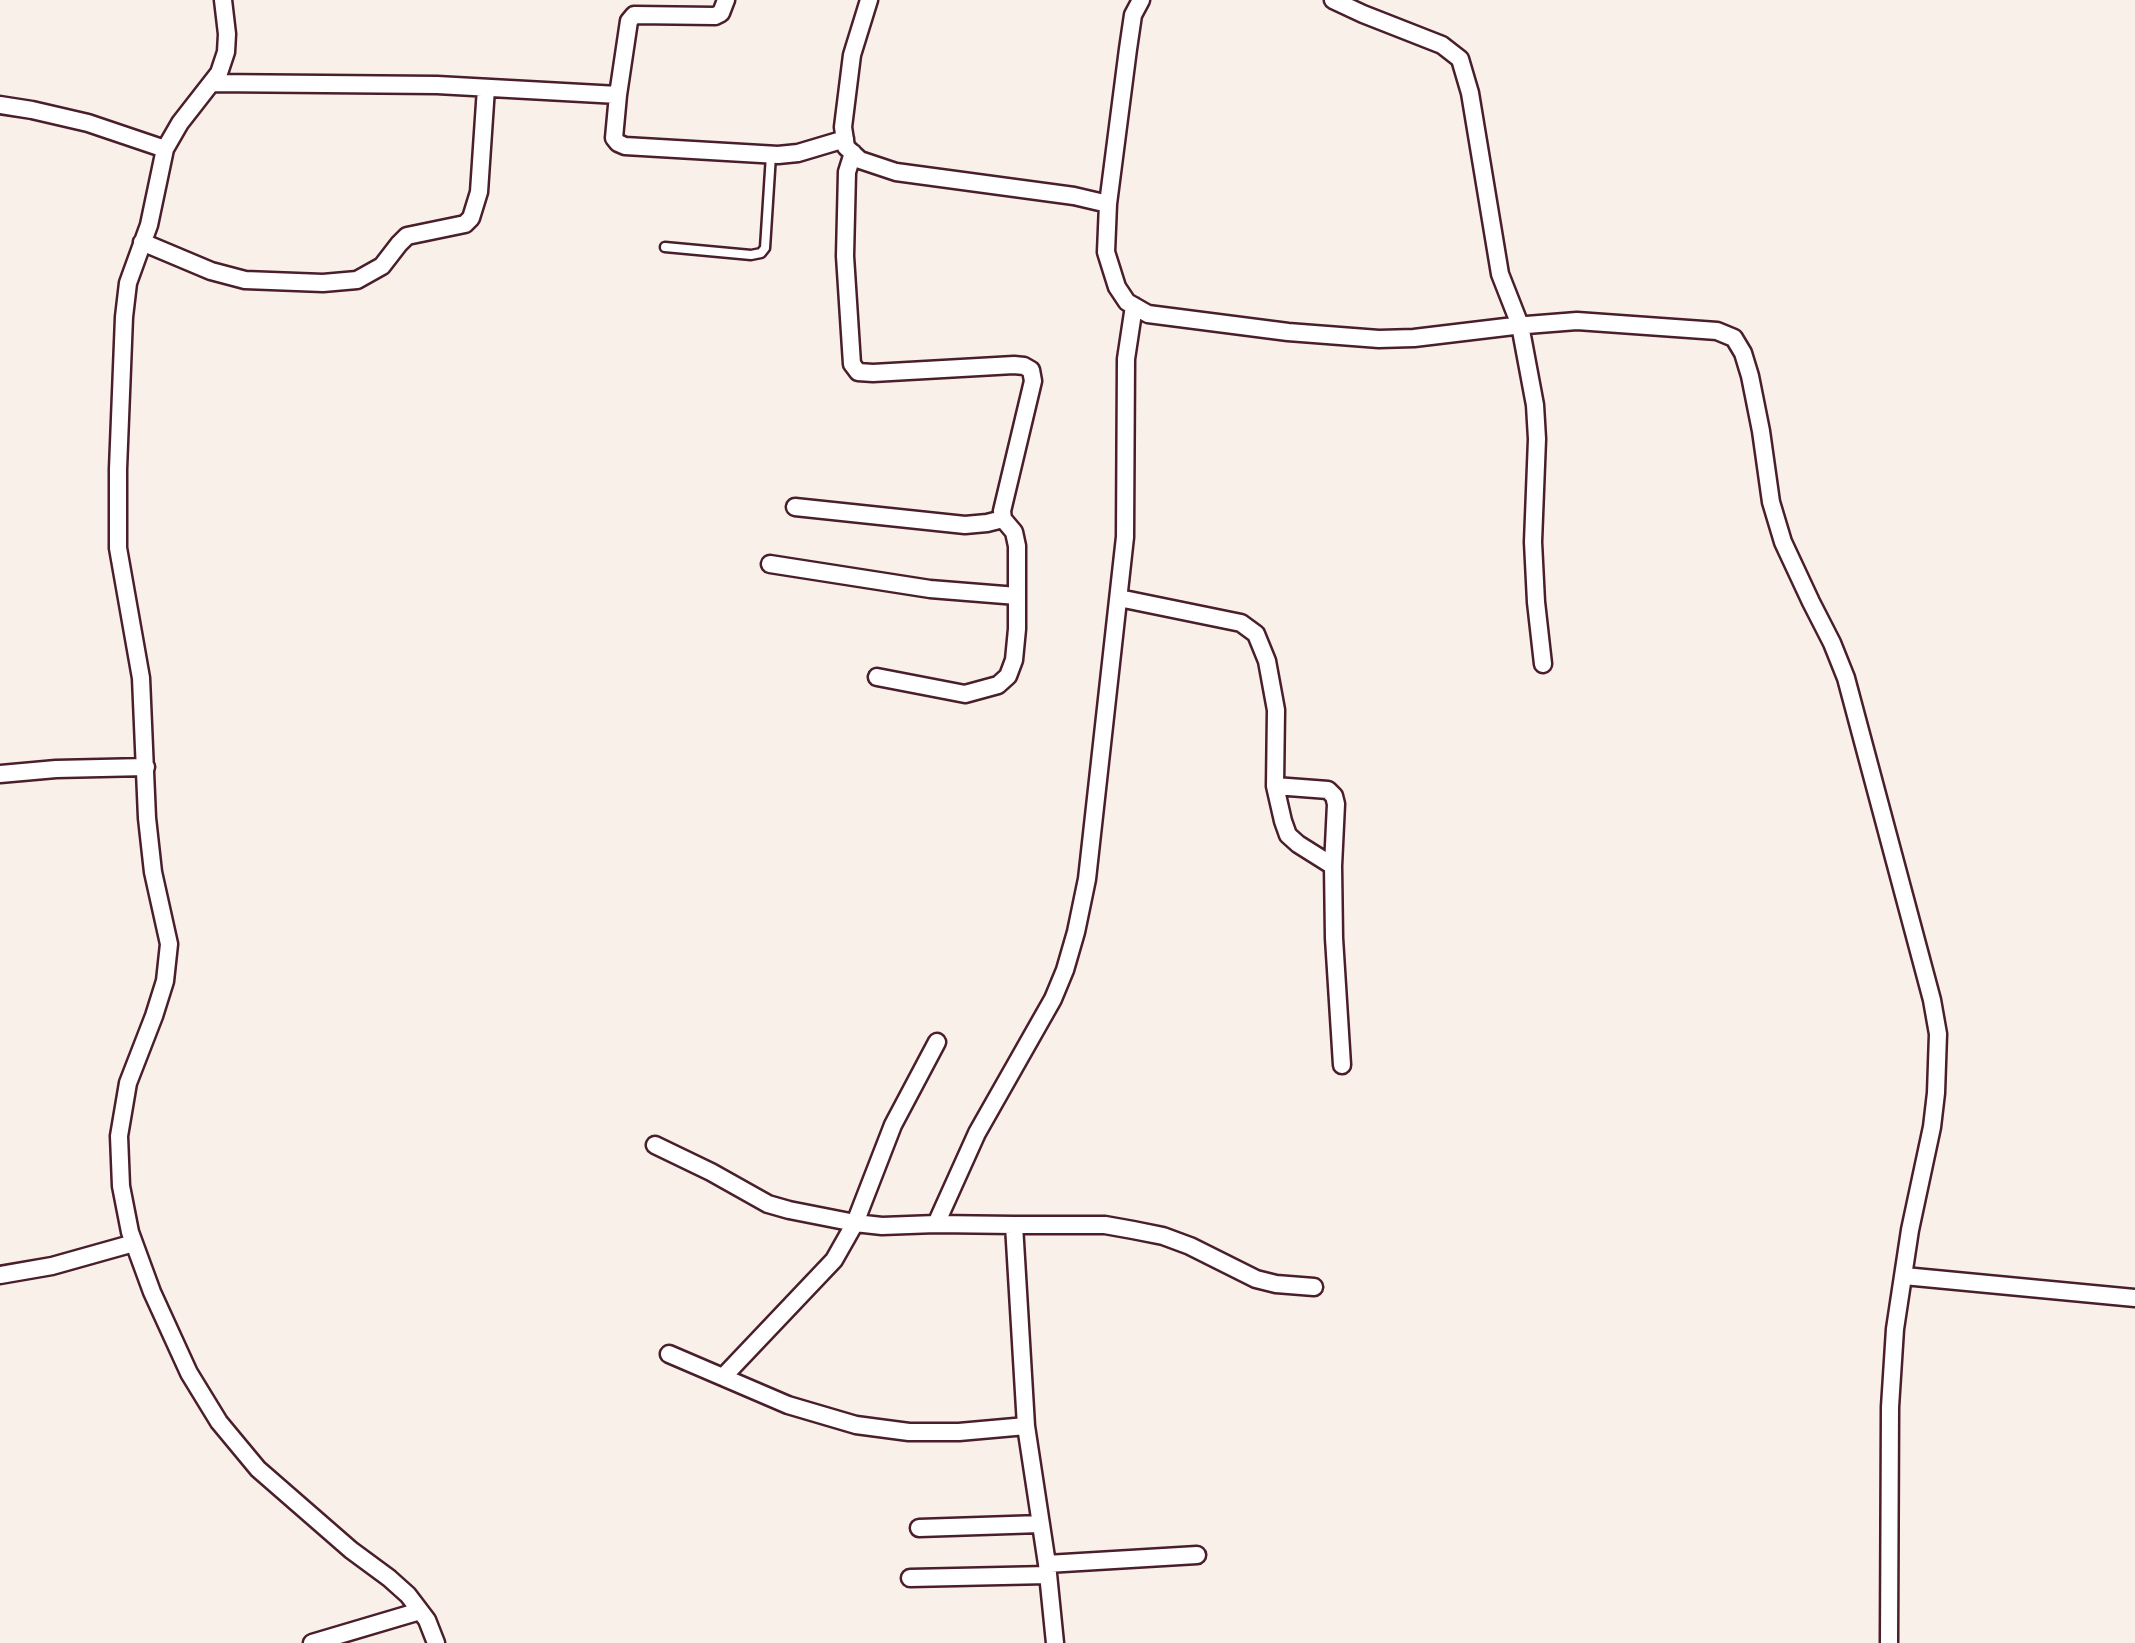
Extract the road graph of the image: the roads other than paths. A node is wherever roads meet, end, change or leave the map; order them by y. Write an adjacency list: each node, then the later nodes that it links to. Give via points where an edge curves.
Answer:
1 (223, 0): 6 (street, via 226,52)
2 (726, 0): 8 (street, via 721,13 715,16 634,15 629,21)
3 (869, 0): 10 (street, via 852,55 843,127)
4 (1141, 0): 13 (street, via 1133,15)
5 (1333, 0): 17 (street, via 1442,45 1460,59 1470,93 1500,274)
6 (211, 83): 7 (street); 11 (street)
7 (486, 88): 8 (street); 14 (street, via 479,192 471,218 465,224 407,236 382,266 364,277 323,283 245,280)
8 (618, 94): 12 (street, via 614,138 625,146)
9 (0, 105): 11 (street, via 88,123)
10 (849, 146): 12 (street); 13 (street, via 860,160 896,172); 19 (street, via 845,256 852,364 858,372 1014,364 1031,370 1033,381)
11 (165, 149): 14 (street)
12 (771, 155): 15 (lane, via 765,248 761,254)
13 (1100, 202): 16 (street, via 1106,252 1117,287)
14 (142, 242): 25 (street, via 128,283 124,317 118,548 141,678)
15 (665, 247)
16 (1134, 306): 17 (street, via 1149,314 1379,339 1414,339); 22 (street, via 1126,359 1125,537)
17 (1520, 325): 23 (street, via 1535,405 1533,542); 37 (street, via 1577,321 1717,331 1734,338 1743,353 1761,431 1770,502 1810,603 1846,678 1938,1034 1932,1127)
18 (795, 507): 19 (street, via 965,525)
19 (1003, 519): 21 (street, via 1014,532 1017,546)
20 (770, 564): 21 (street, via 930,590)
21 (1017, 596): 24 (street, via 1014,660 1008,676 998,686 965,694)
22 (1119, 598): 27 (street, via 1241,623 1256,634 1267,661 1276,710); 33 (street, via 1087,879 1065,970 1053,999 977,1133)
23 (1543, 664)
24 (877, 677)
25 (146, 767): 26 (street); 35 (street, via 153,872 169,944 165,981 128,1083 119,1136 121,1186)
26 (0, 774)
27 (1275, 786): 28 (street, via 1288,835); 28 (street, via 1329,790 1334,796)
28 (1333, 866): 30 (street)
29 (937, 1042): 32 (street, via 893,1125)
30 (1342, 1065)
31 (655, 1145): 32 (street, via 768,1204)
32 (855, 1223): 33 (street); 41 (street, via 834,1260)
33 (936, 1224): 34 (street)
34 (1014, 1225): 38 (street, via 1105,1225 1163,1236 1256,1279); 42 (street)
35 (134, 1243): 36 (street, via 52,1266); 48 (street, via 185,1363 219,1422 258,1469 389,1578)
36 (0, 1275)
37 (1904, 1275): 39 (street); 52 (street, via 1890,1407)
38 (1314, 1287)
39 (2135, 1298)
40 (669, 1354): 41 (street)
41 (723, 1377): 42 (street, via 788,1405 856,1425 909,1432)
42 (1026, 1426): 43 (street)
43 (1041, 1524): 44 (street); 46 (street)
44 (919, 1527)
45 (1197, 1556): 46 (street)
46 (1048, 1570): 47 (street); 51 (street)
47 (910, 1578)
48 (420, 1611): 49 (street); 50 (street)
49 (312, 1643)
50 (436, 1643)
51 (1055, 1643)
52 (1889, 1643)

